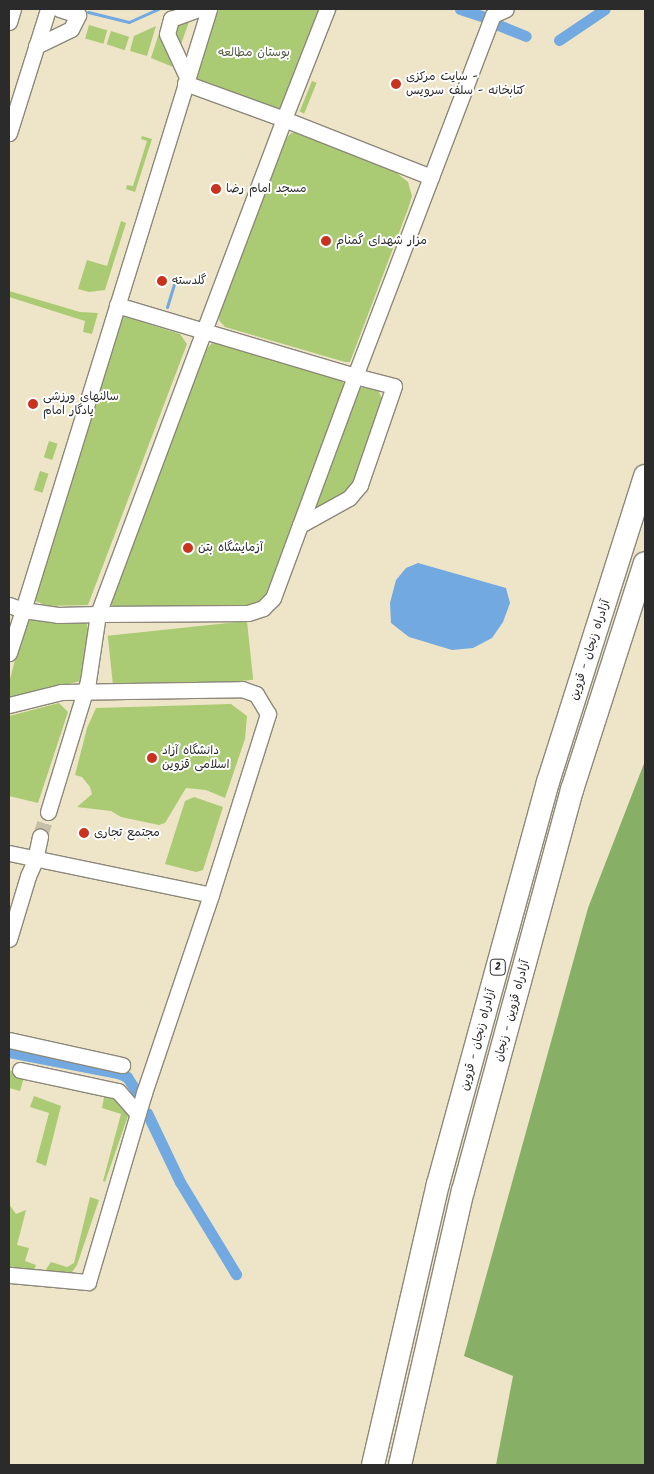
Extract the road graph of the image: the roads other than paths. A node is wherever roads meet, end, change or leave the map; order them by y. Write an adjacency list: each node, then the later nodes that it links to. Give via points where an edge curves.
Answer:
1 (13, 9): 8 (street)
2 (48, 9): 9 (street)
3 (59, 9): 9 (street, via 78,15 71,29)
4 (200, 9): 10 (street, via 171,19 168,34)
5 (210, 9): 10 (street)
6 (328, 9): 11 (street)
7 (505, 9): 13 (street, via 494,15)
8 (9, 22)
9 (36, 46): 12 (street)
10 (186, 80): 11 (street); 14 (street)
11 (284, 120): 13 (street); 15 (street)
12 (9, 133)
13 (431, 177): 16 (street)
14 (116, 305): 15 (street); 20 (street)
15 (204, 331): 16 (street); 21 (street)
16 (355, 376): 18 (street); 18 (street, via 394,386 360,486 349,498)
17 (645, 476): 36 (highway, آزادراه زنجان - قزوین / 2, via 548,782 438,1184)
18 (300, 525): 21 (street, via 273,598 263,608 248,613)
19 (645, 563): 37 (highway, آزادراه قزوین - زنجان / 2, via 572,790 481,1124)
20 (16, 607): 21 (street, via 58,616); 22 (street)
21 (98, 614): 23 (street)
22 (9, 653)
23 (85, 691): 24 (street, via 61,692); 25 (street); 29 (street, via 242,690 256,694 268,714)
24 (9, 704)
25 (48, 812)
26 (40, 836): 28 (street)
27 (9, 853): 28 (street)
28 (35, 860): 29 (street); 30 (street)
29 (211, 895): 34 (street)
30 (9, 939)
31 (9, 1040): 32 (street)
32 (122, 1065)
33 (20, 1070): 34 (street, via 118,1092)
34 (138, 1114): 35 (street, via 88,1282)
35 (9, 1275)
36 (373, 1465)
37 (400, 1465)

